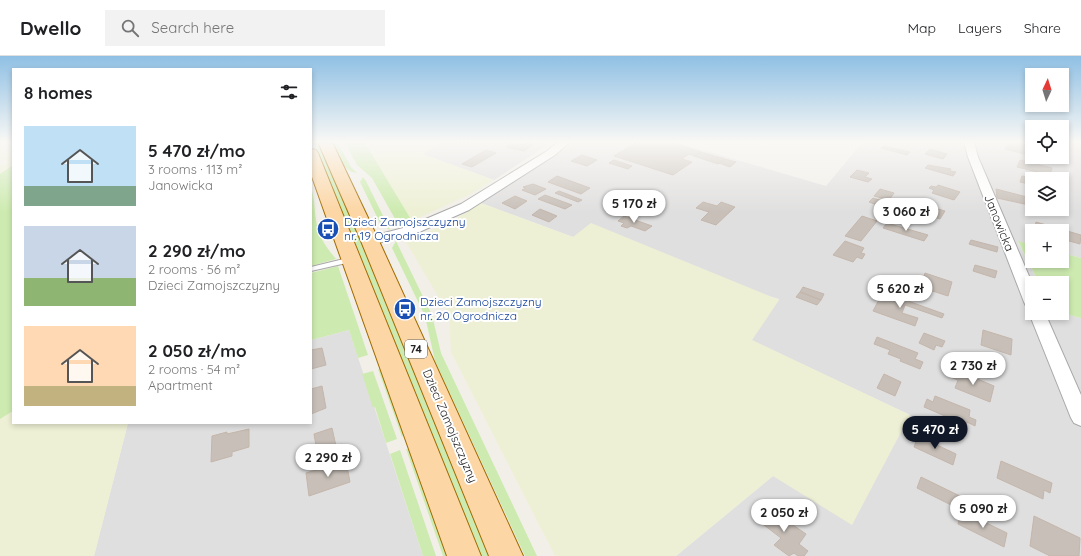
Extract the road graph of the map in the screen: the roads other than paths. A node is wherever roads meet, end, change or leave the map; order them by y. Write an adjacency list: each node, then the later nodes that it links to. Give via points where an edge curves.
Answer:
1 (336, 165): 5 (main road, Dzieci Zamojszczyzny / 74)
2 (531, 165): 5 (street, via 465,207 412,230)
3 (975, 165): 8 (street, Janowicka)
4 (314, 167): 6 (main road, 74)
5 (370, 241): 12 (main road, Dzieci Zamojszczyzny / 74)
6 (352, 259): 7 (lane); 11 (main road, 74)
7 (312, 269)
8 (1025, 285)
9 (1040, 320): 10 (street)
10 (1081, 418)
11 (464, 556)
12 (506, 556)

